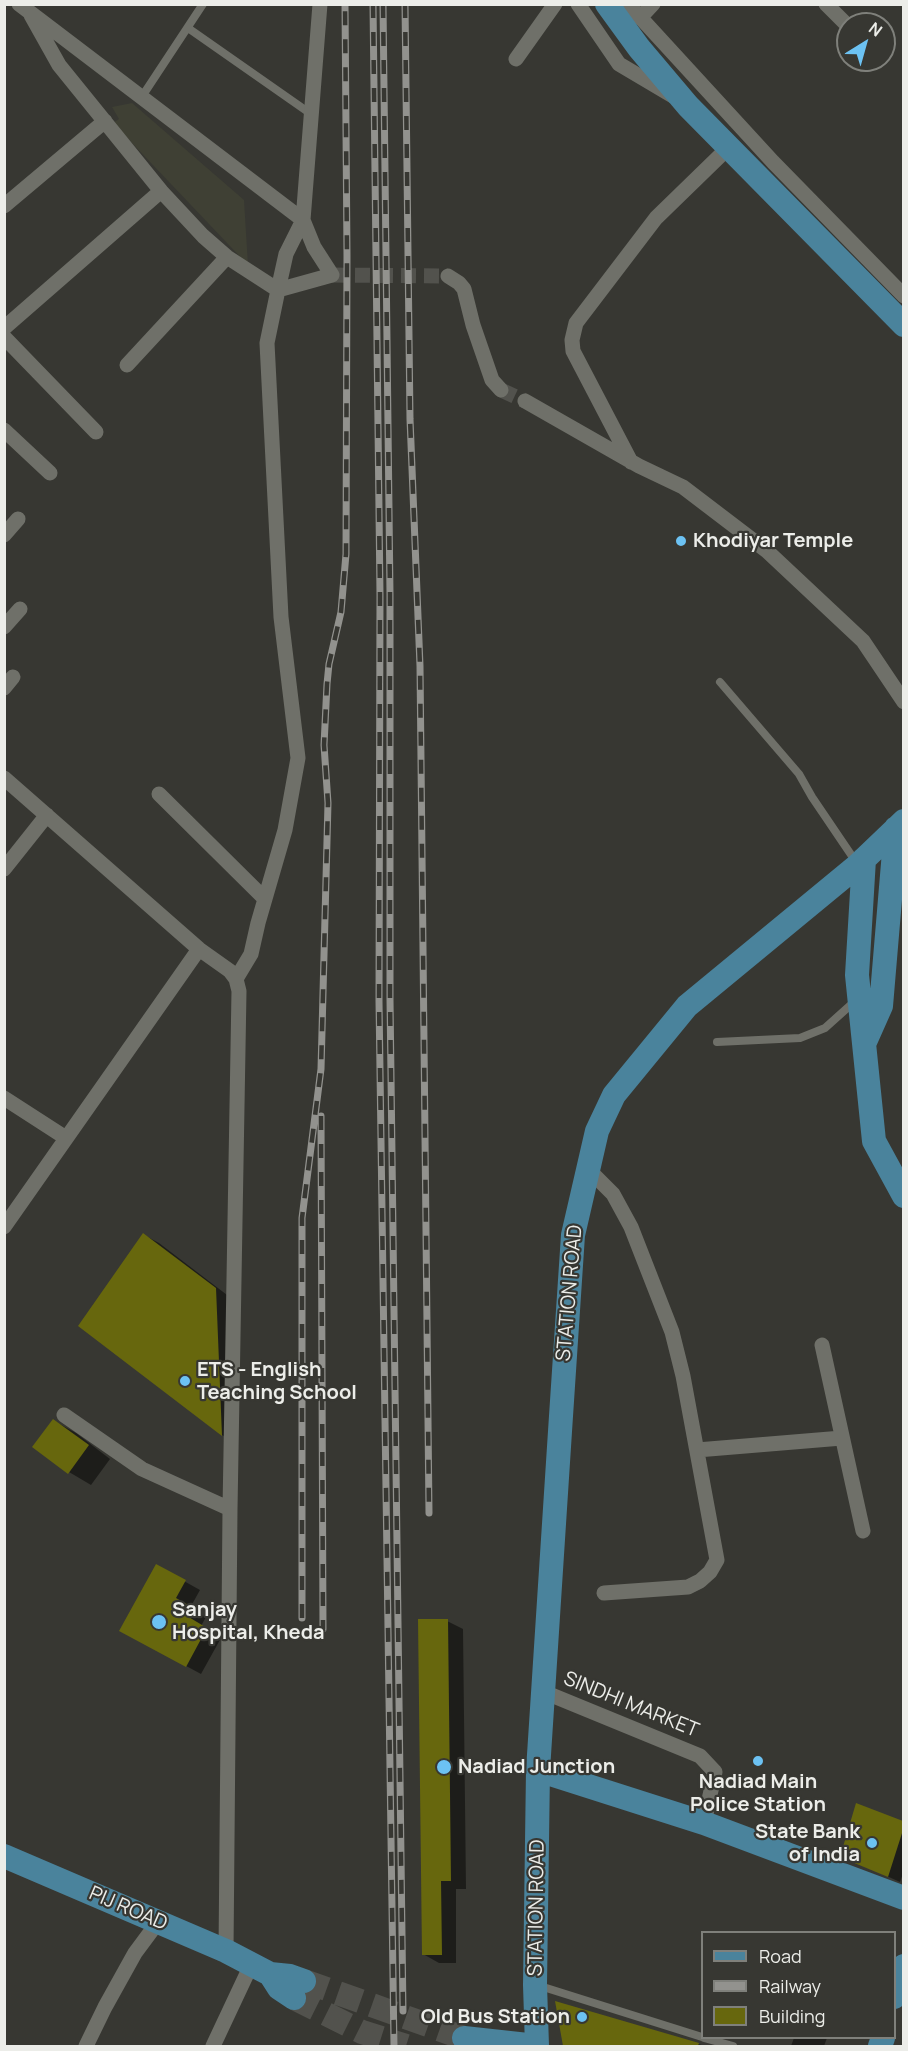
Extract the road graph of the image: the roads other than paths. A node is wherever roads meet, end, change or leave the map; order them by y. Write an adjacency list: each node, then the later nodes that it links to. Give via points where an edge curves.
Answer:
1 (18, 4): 9 (street)
2 (204, 4): 11 (lane)
3 (320, 4): 15 (street)
4 (555, 4): 12 (street)
5 (578, 4): 14 (street, via 619,64)
6 (607, 4): 14 (main road)
7 (628, 4): 10 (street)
8 (653, 4): 10 (street)
9 (31, 15): 13 (street); 16 (street, via 59,65)
10 (640, 18): 24 (street, via 772,162)
11 (188, 28): 13 (lane); 15 (lane)
12 (516, 59)
13 (141, 98): 20 (street)
14 (688, 106): 17 (main road)
15 (311, 114): 20 (street)
16 (105, 121): 18 (street); 19 (street)
17 (729, 147): 25 (main road); 33 (street, via 656,218 576,323 573,351)
18 (161, 191): 21 (street); 26 (street)
19 (4, 206)
20 (303, 220): 23 (street, via 286,254); 23 (street, via 332,275)
21 (227, 257): 23 (street); 28 (street)
22 (448, 276): 29 (street, via 464,289 492,380)
23 (278, 290): 47 (street, via 267,343 281,617 298,758 285,830)
24 (903, 296)
25 (903, 325)
26 (4, 328)
27 (4, 337): 32 (street)
28 (127, 365)
29 (501, 390)
30 (525, 401): 33 (street)
31 (4, 430): 34 (street)
32 (96, 432)
33 (631, 462): 40 (street, via 683,487 767,550 863,641)
34 (50, 474)
35 (18, 519): 36 (street)
36 (4, 535)
37 (20, 609): 38 (street)
38 (4, 627)
39 (720, 682): 45 (lane, via 800,774 812,797)
40 (903, 702)
41 (4, 778): 43 (street)
42 (159, 794): 47 (street)
43 (47, 815): 46 (street); 48 (street)
44 (900, 825): 45 (main road, STATION ROAD); 52 (main road, via 881,1006)
45 (861, 862): 50 (main road); 55 (main road, STATION ROAD, via 687,1006 614,1095 597,1131)
46 (4, 869)
47 (265, 899): 49 (street, via 251,954)
48 (199, 949): 49 (street); 54 (street)
49 (236, 979): 62 (street, via 239,991)
50 (859, 998): 51 (lane, via 825,1028 800,1038); 52 (main road)
51 (717, 1042)
52 (864, 1044): 56 (main road, via 873,1141)
53 (4, 1098): 54 (street)
54 (66, 1138): 57 (street)
55 (588, 1169): 61 (street, via 613,1194 631,1227 672,1332); 65 (main road, STATION ROAD, via 573,1235)
56 (903, 1196)
57 (4, 1227)
58 (822, 1345): 60 (street)
59 (64, 1415): 62 (street, via 142,1468)
60 (842, 1438): 61 (street); 63 (street)
61 (697, 1450): 64 (street, via 717,1560 715,1567 688,1587)
62 (230, 1509): 71 (street)
63 (863, 1532)
64 (604, 1593)
65 (544, 1692): 66 (main road, STATION ROAD); 67 (street, SINDHI MARKET, via 700,1756 715,1772)
66 (538, 1770): 67 (main road); 74 (main road, STATION ROAD)
67 (704, 1823): 69 (main road)
68 (4, 1856): 70 (main road, PIJ ROAD)
69 (903, 1898)
70 (158, 1922): 71 (main road, PIJ ROAD); 80 (street, via 135,1953)
71 (226, 1950): 73 (main road, PIJ ROAD)
72 (903, 1966): 76 (main road)
73 (261, 1969): 75 (main road, PIJ ROAD, via 290,1976); 81 (street)
74 (536, 1985): 77 (lane); 82 (main road, STATION ROAD)
75 (299, 1989)
76 (896, 1990)
77 (701, 2036)
78 (465, 2038): 82 (main road)
79 (710, 2039): 83 (lane)
80 (86, 2046)
81 (213, 2046)
82 (537, 2046)
83 (733, 2046)

